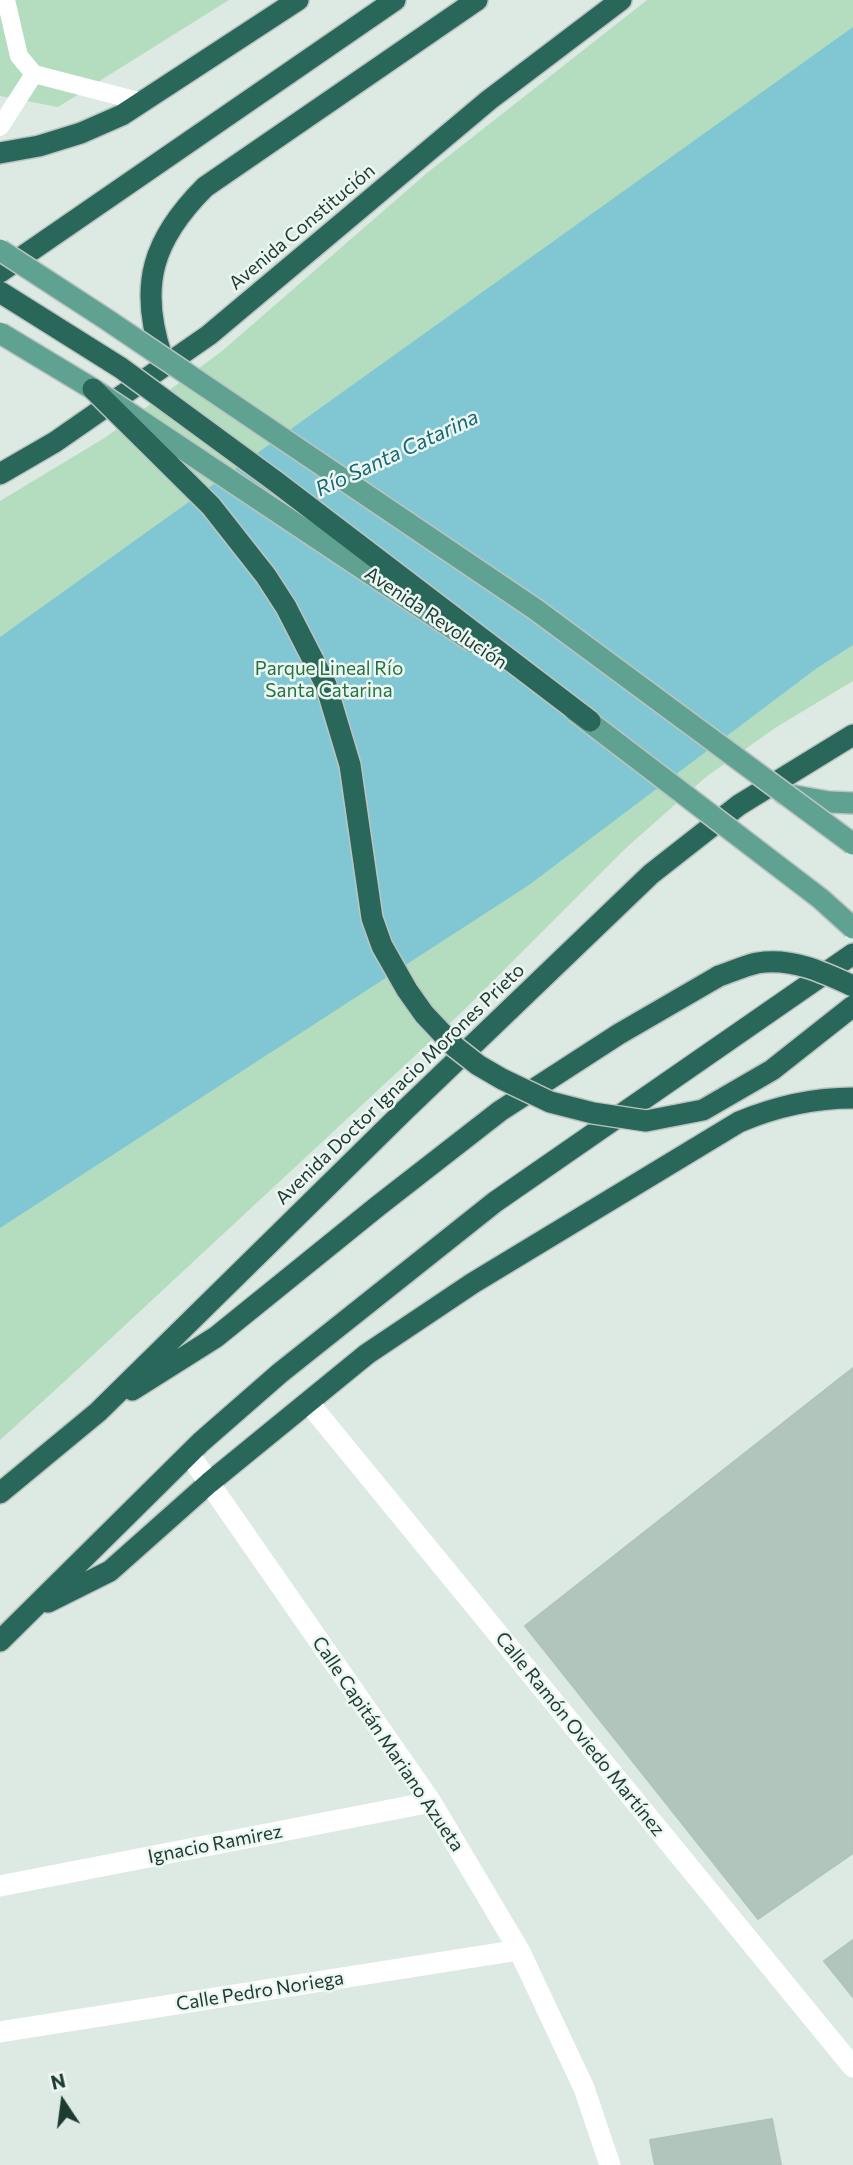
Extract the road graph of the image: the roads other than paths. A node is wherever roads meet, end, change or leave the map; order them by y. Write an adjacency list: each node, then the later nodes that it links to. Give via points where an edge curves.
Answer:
1 (6, 0): 6 (lane, via 19,56)
2 (298, 0): 7 (highway)
3 (396, 0): 11 (highway)
4 (478, 0): 14 (highway, via 205,187 183,210 170,228 154,269 151,313)
5 (621, 0): 16 (highway, Avenida Constitución, via 489,100 209,335 55,442)
6 (34, 74): 7 (lane); 8 (lane)
7 (142, 102): 9 (highway, via 81,133)
8 (0, 127)
9 (0, 153)
10 (0, 250): 14 (main road, bridge)
11 (0, 272)
12 (0, 292): 17 (highway, bridge, via 121,368)
13 (0, 333): 15 (main road, Avenida Revolución, bridge)
14 (162, 357): 19 (main road, bridge, via 535,608)
15 (93, 389): 17 (main road, Avenida Revolución, bridge); 25 (highway, bridge, via 211,506 286,607 326,685 350,765 372,918 382,946 424,1014 455,1047 502,1079 550,1102 646,1121 703,1110 772,1070)
16 (0, 474)
17 (590, 721): 22 (main road, Avenida Revolución, bridge)
18 (853, 735): 28 (highway, Avenida Doctor Ignacio Morones Prieto, via 740,805 651,874)
19 (785, 794): 20 (main road); 21 (main road, bridge)
20 (853, 803)
21 (853, 844)
22 (853, 928)
23 (853, 954): 29 (highway, via 495,1202 280,1373)
24 (853, 986): 28 (highway, bridge, via 788,962 757,963 719,976 500,1111 216,1337)
25 (853, 1006)
26 (853, 1098): 27 (highway, via 795,1102 739,1122 472,1283 367,1354)
27 (308, 1402): 30 (highway); 38 (street, Calle Ramón Oviedo Martínez)
28 (98, 1412): 31 (highway, Avenida Doctor Ignacio Morones Prieto)
29 (189, 1454): 30 (street, Calle Capitán Mariano Azueta); 32 (highway)
30 (209, 1483): 32 (highway, via 110,1571); 34 (street, Calle Capitán Mariano Azueta)
31 (0, 1493)
32 (30, 1611): 33 (highway)
33 (0, 1641)
34 (431, 1802): 35 (street, Ignacio Ramirez); 36 (street, Calle Capitán Mariano Azueta)
35 (0, 1885)
36 (519, 1950): 37 (street, Calle Pedro Noriega); 39 (street, Calle Capitán Mariano Azueta, via 584,2088)
37 (0, 2032)
38 (853, 2067)
39 (610, 2165)

